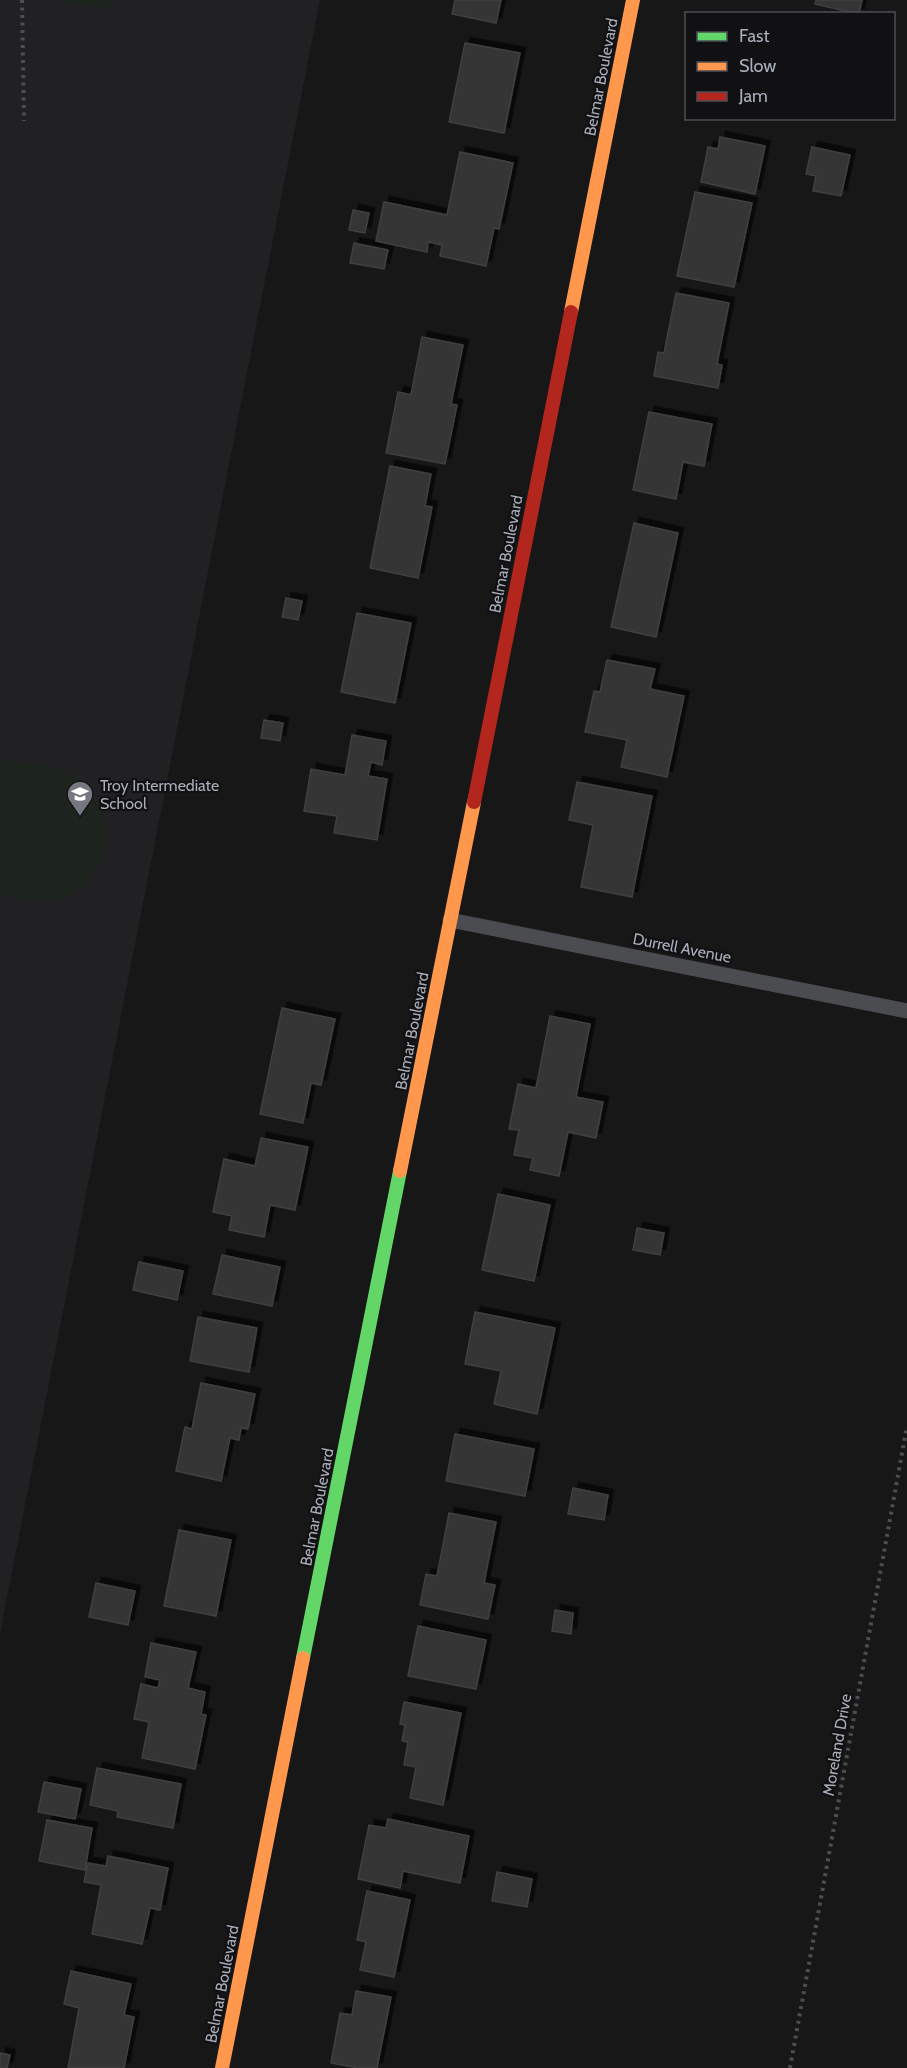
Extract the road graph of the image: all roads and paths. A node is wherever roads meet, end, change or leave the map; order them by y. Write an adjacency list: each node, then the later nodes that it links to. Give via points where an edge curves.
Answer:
1 (22, 0): 3 (path)
2 (633, 0): 4 (street, Belmar Boulevard)
3 (24, 120)
4 (450, 920): 5 (lane, Durrell Avenue); 7 (street, Belmar Boulevard)
5 (907, 1011)
6 (907, 1426): 8 (path, Moreland Drive)
7 (222, 2068)
8 (790, 2068)

